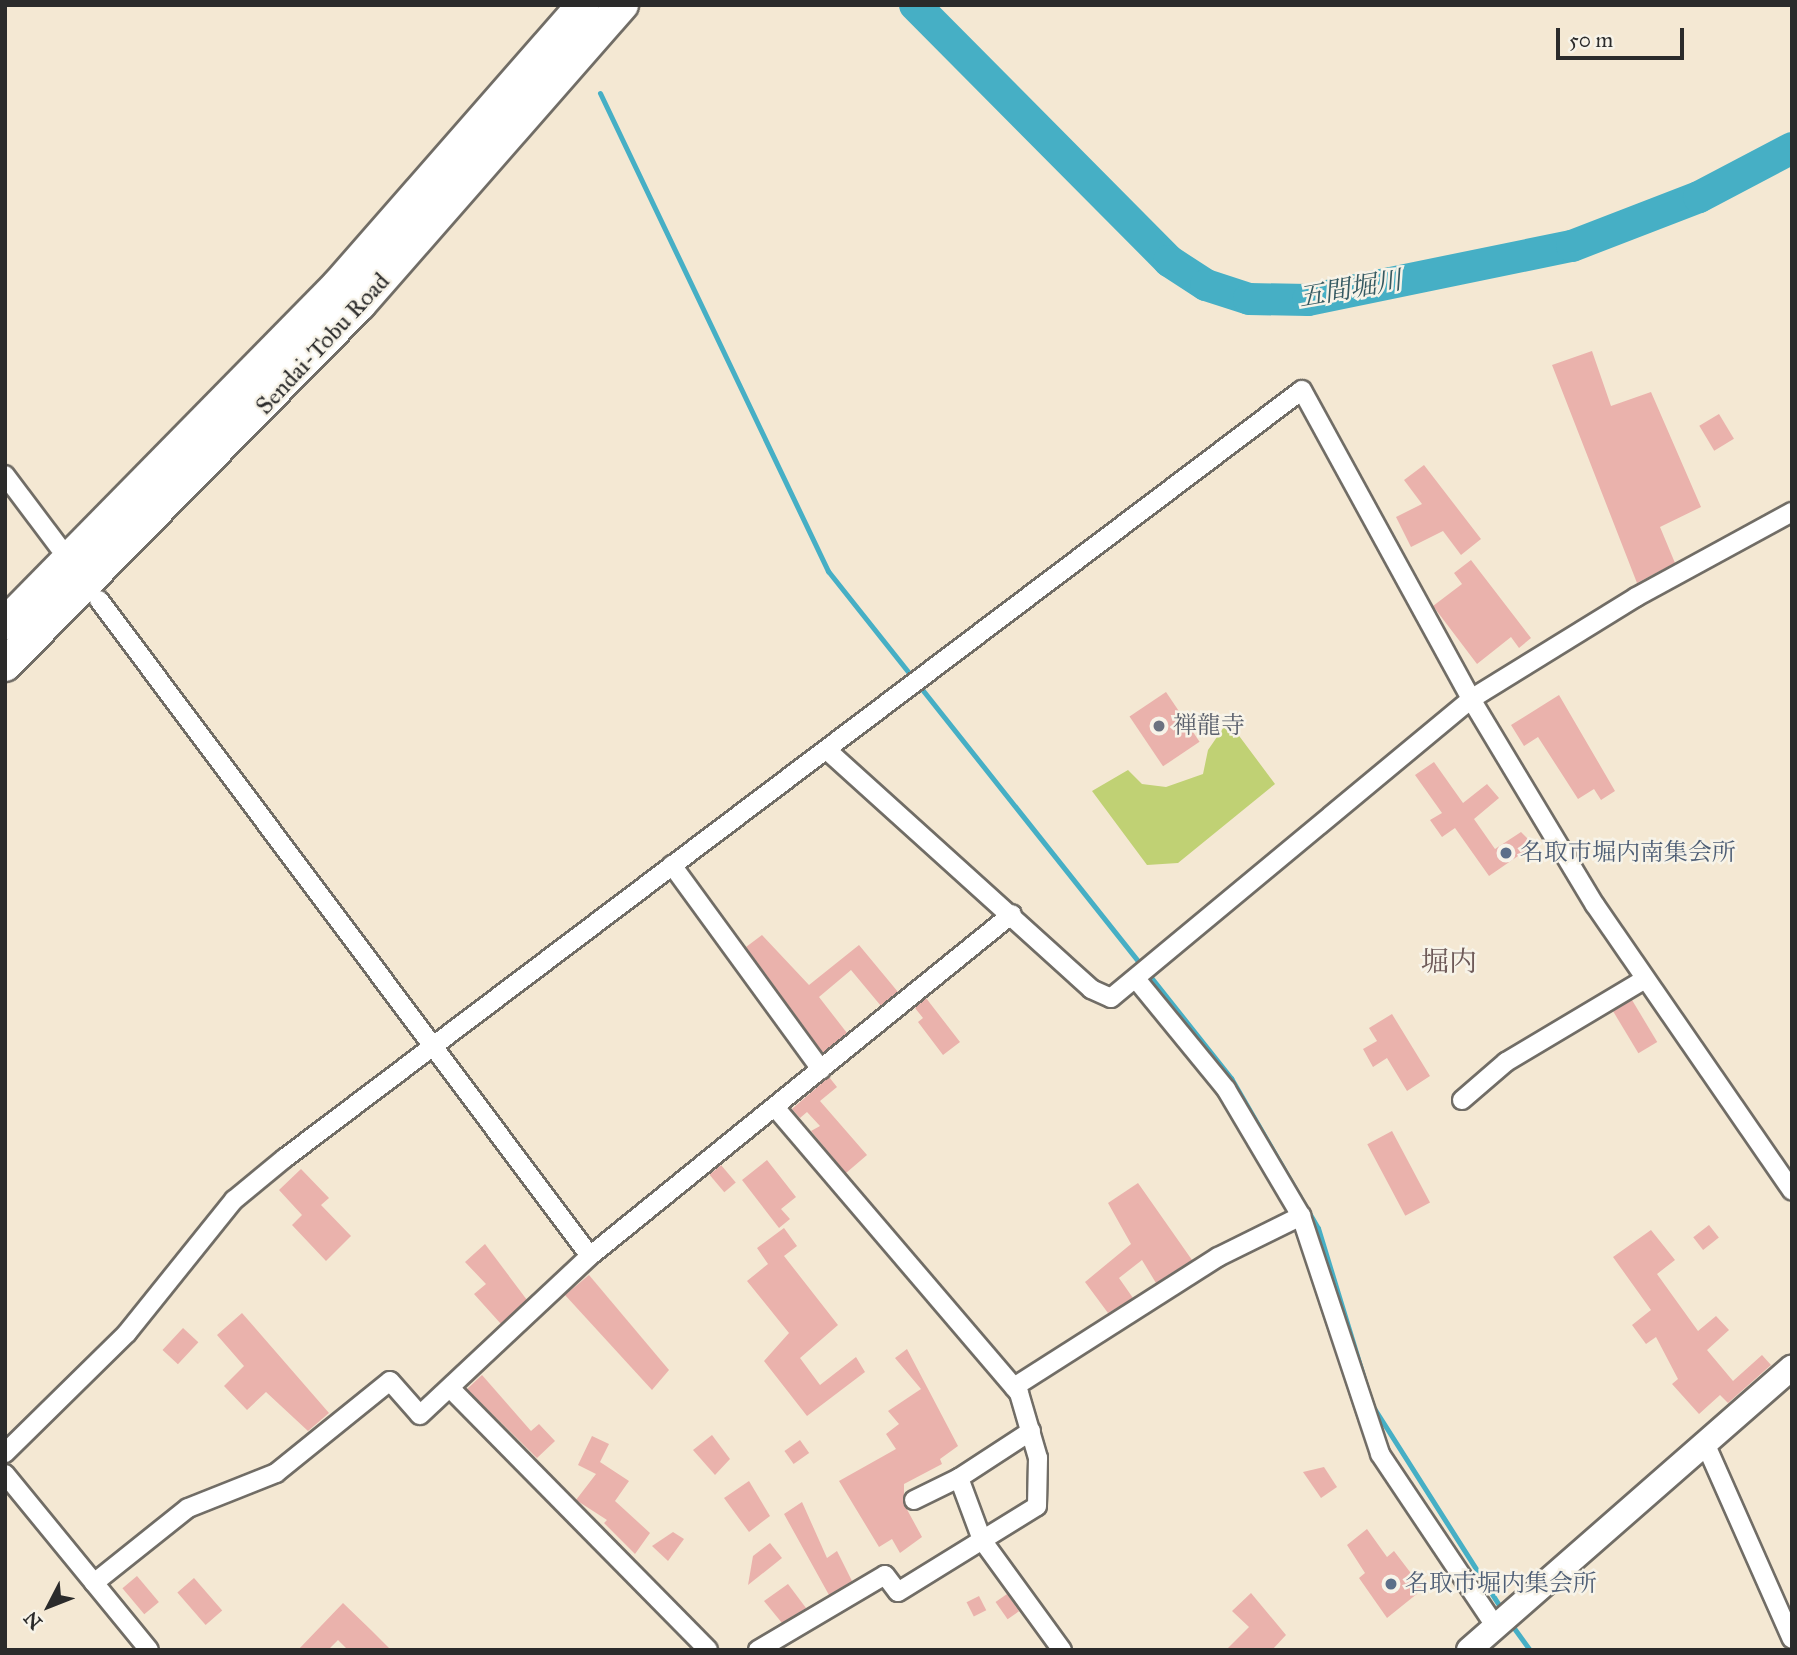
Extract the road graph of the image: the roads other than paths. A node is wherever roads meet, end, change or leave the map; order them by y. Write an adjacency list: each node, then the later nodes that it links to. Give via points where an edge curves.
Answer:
1 (583, 5): 3 (highway, Sendai-Tobu Road)
2 (621, 5): 3 (highway, Sendai-Tobu Road)
3 (479, 150): 8 (highway, Sendai-Tobu Road); 9 (highway, Sendai-Tobu Road, via 231,442)
4 (5, 475): 6 (street)
5 (1792, 512): 10 (street, via 1636,597)
6 (59, 547)
7 (99, 600): 16 (street)
8 (5, 624)
9 (5, 665)
10 (1471, 699): 11 (street, via 1302,390); 14 (street); 15 (street)
11 (828, 751): 12 (street); 13 (street)
12 (672, 865): 16 (street); 17 (street)
13 (1012, 914): 14 (street, via 1091,989 1111,998); 17 (street)
14 (1143, 973): 21 (street, via 1226,1089)
15 (1645, 979): 18 (street, via 1506,1062); 20 (street)
16 (431, 1047): 22 (street); 28 (street, via 234,1200 127,1333)
17 (821, 1069): 19 (street)
18 (1462, 1100)
19 (775, 1107): 22 (street); 24 (street)
20 (1792, 1191)
21 (1301, 1216): 24 (street, via 1218,1257); 34 (street, via 1380,1454)
22 (590, 1256): 25 (street)
23 (1792, 1367): 27 (street)
24 (1014, 1387): 26 (street)
25 (451, 1389): 33 (street, via 420,1415 390,1381 276,1473 188,1508); 37 (street)
26 (1031, 1431): 30 (street); 32 (street, via 1037,1506)
27 (1705, 1443): 34 (street); 35 (street)
28 (5, 1453)
29 (5, 1474): 33 (street)
30 (959, 1478): 31 (street); 32 (street)
31 (914, 1500)
32 (982, 1540): 38 (street, via 898,1592 884,1575); 39 (street)
33 (94, 1583): 36 (street)
34 (1502, 1622): 40 (street)
35 (1792, 1639)
36 (149, 1650)
37 (708, 1650)
38 (758, 1650)
39 (1062, 1650)
40 (1469, 1650)

